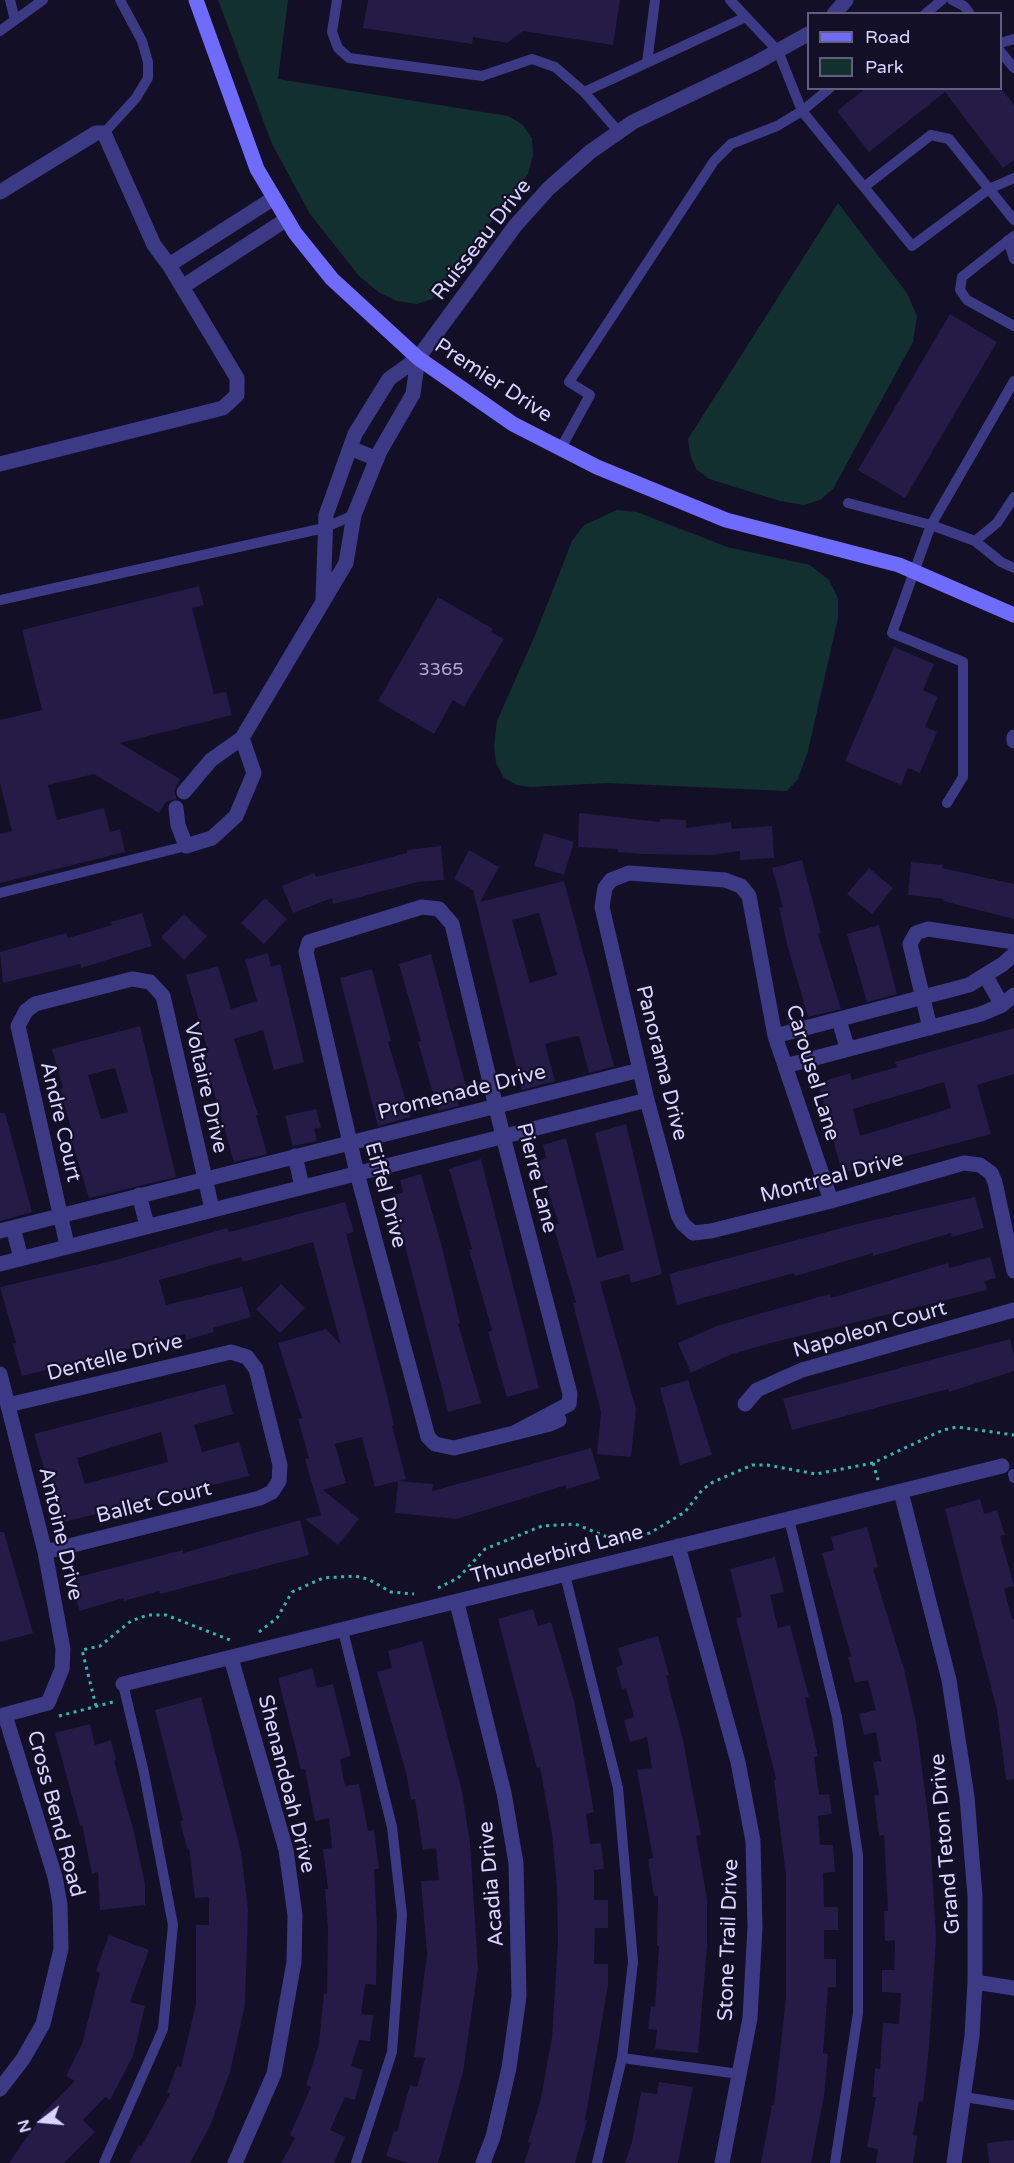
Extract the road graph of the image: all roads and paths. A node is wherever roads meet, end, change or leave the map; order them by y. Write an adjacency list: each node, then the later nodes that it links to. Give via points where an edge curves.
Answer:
1 (10, 0): 15 (lane)
2 (43, 0): 15 (lane)
3 (120, 0): 26 (lane, via 142,41 148,78 136,98)
4 (196, 0): 31 (street, Premier Drive, via 257,169)
5 (337, 0): 23 (lane, via 332,32 338,48 349,58 482,76 532,60 555,67)
6 (655, 0): 20 (lane)
7 (730, 0): 14 (lane)
8 (846, 0): 11 (street)
9 (942, 0): 12 (lane)
10 (952, 0): 13 (lane)
11 (836, 12)
12 (927, 12)
13 (968, 12)
14 (746, 17): 18 (lane); 20 (lane)
15 (15, 20): 16 (lane)
16 (0, 31)
17 (807, 35): 18 (street, Ruisseau Drive)
18 (777, 51): 24 (lane); 25 (street, Ruisseau Drive)
19 (1002, 53): 21 (lane)
20 (647, 63): 23 (lane)
21 (1014, 68)
22 (828, 90): 24 (lane)
23 (584, 92): 25 (lane)
24 (802, 111): 28 (lane); 42 (lane, via 758,135 731,144 714,161 569,382 590,395)
25 (619, 132): 39 (street, Ruisseau Drive, via 548,189 515,226)
26 (104, 133): 30 (street, via 96,133); 36 (street, via 154,245)
27 (1014, 178): 29 (lane)
28 (864, 187): 29 (lane, via 931,135 949,140); 29 (lane, via 912,246)
29 (989, 189): 33 (lane)
30 (0, 192)
31 (274, 198): 32 (street, Premier Drive); 36 (street)
32 (287, 219): 37 (street); 39 (street, Premier Drive, via 332,279)
33 (1014, 220)
34 (1011, 238): 35 (lane); 38 (lane, via 962,277 960,290 967,300)
35 (1014, 259)
36 (169, 265): 37 (street)
37 (182, 287): 44 (street, via 237,378 237,395 223,408)
38 (1014, 326)
39 (418, 358): 41 (street, Ruisseau Drive, via 389,380); 42 (street, Premier Drive, via 513,424); 43 (street, Ruisseau Drive, via 413,394)
40 (1014, 381): 48 (lane)
41 (350, 448): 43 (street); 49 (street, Ruisseau Drive)
42 (561, 448): 52 (street, Premier Drive, via 726,520)
43 (377, 459): 47 (street, Ruisseau Drive)
44 (0, 464)
45 (1014, 497): 50 (lane, via 997,523)
46 (848, 503): 48 (lane)
47 (354, 515): 49 (lane); 53 (street, Ruisseau Drive, via 346,564)
48 (931, 525): 50 (lane); 52 (lane)
49 (324, 528): 53 (street, Ruisseau Drive); 54 (lane)
50 (975, 541): 51 (lane)
51 (1014, 568)
52 (916, 572): 55 (street, Premier Drive); 58 (lane, via 892,633 963,662 963,777)
53 (323, 599): 56 (street, Ruisseau Drive)
54 (0, 600)
55 (1014, 615)
56 (242, 738): 57 (street, Ruisseau Drive, via 211,760); 60 (street, via 254,773 236,816 212,838)
57 (184, 792)
58 (946, 803)
59 (176, 808): 60 (street)
60 (186, 846): 61 (lane)
61 (0, 893)
62 (603, 897): 72 (street, Carousel Lane, via 611,880 629,873 725,880 741,886 749,896); 75 (street, Panorama Drive, via 602,907)
63 (439, 909): 77 (street, Pierre Lane, via 452,924); 79 (street, Eiffel Drive, via 422,907 309,942 306,952)
64 (1014, 942): 67 (street, via 928,929 916,933 910,945)
65 (1014, 954): 66 (street)
66 (985, 975): 67 (street, via 969,985); 68 (street)
67 (921, 999): 70 (street); 71 (street)
68 (1008, 1000): 71 (street, via 981,1014)
69 (26, 1011): 82 (street, Voltaire Drive, via 35,1004 132,979 150,982 163,996); 87 (street, Andre Court, via 18,1035)
70 (839, 1020): 72 (street); 73 (street)
71 (930, 1028): 73 (street)
72 (775, 1036): 74 (street, Carousel Lane)
73 (847, 1047): 74 (street)
74 (785, 1065): 85 (street, Carousel Lane)
75 (640, 1070): 76 (street, Panorama Drive); 77 (street, Promenade Drive)
76 (647, 1100): 78 (street); 90 (street, Panorama Drive, via 678,1215)
77 (495, 1106): 78 (street, Pierre Lane); 79 (street, Promenade Drive)
78 (503, 1136): 81 (street); 100 (street, Pierre Lane, via 570,1394 569,1404 516,1432 454,1448)
79 (349, 1142): 80 (street, Promenade Drive); 81 (street, Eiffel Drive)
80 (295, 1156): 82 (street, Promenade Drive); 83 (street)
81 (357, 1173): 83 (street); 100 (street, Eiffel Drive, via 425,1428)
82 (205, 1178): 84 (street, Promenade Drive); 86 (street, Voltaire Drive)
83 (302, 1186): 86 (street)
84 (139, 1194): 87 (street, Promenade Drive); 88 (street)
85 (831, 1201): 90 (street, Montreal Drive); 94 (street, Montreal Drive, via 964,1163 980,1165 995,1182)
86 (212, 1209): 88 (street)
87 (59, 1215): 89 (street, Promenade Drive); 91 (street, Andre Court)
88 (147, 1225): 91 (street)
89 (7, 1229): 92 (street, Promenade Drive)
90 (693, 1233)
91 (68, 1245): 92 (street)
92 (21, 1258): 93 (street)
93 (0, 1264)
94 (1014, 1271)
95 (1014, 1310): 97 (street, Napoleon Court, via 802,1370 757,1390)
96 (0, 1374): 98 (street, Antoine Drive)
97 (745, 1404)
98 (8, 1405): 102 (street, Dentelle Drive, via 231,1352 247,1356 256,1369 280,1465 279,1481); 106 (street, Antoine Drive)
99 (1014, 1435): 108 (path, via 957,1427 873,1463 816,1474 752,1466 714,1482 702,1490 685,1512 650,1533 615,1540 575,1524 542,1526 485,1549 458,1578)
100 (435, 1444)
101 (1010, 1472): 103 (street, Thunderbird Lane)
102 (272, 1492): 106 (street, Ballet Court)
103 (901, 1492): 104 (street, Thunderbird Lane); 119 (street, Grand Teton Drive, via 949,1680 967,1797 975,1896)
104 (789, 1519): 105 (street, Thunderbird Lane); 132 (lane, via 837,1717 858,1855 858,2013)
105 (678, 1546): 107 (street, Thunderbird Lane); 122 (street, Stone Trail Drive, via 738,1762 753,1841 755,1927 750,2018)
106 (45, 1552): 117 (street, Antoine Drive, via 63,1649 62,1669 48,1702)
107 (565, 1575): 110 (street, Thunderbird Lane); 121 (lane, via 618,1788 633,1962)
108 (434, 1589)
109 (417, 1593): 112 (path, via 391,1592 355,1576 323,1578 292,1592 277,1618)
110 (457, 1603): 111 (street, Thunderbird Lane); 129 (street, Acadia Drive, via 504,1793 516,1863 518,2006 509,2068)
111 (343, 1631): 114 (street, Thunderbird Lane); 128 (lane, via 392,1827 402,1915 392,2052)
112 (251, 1635)
113 (233, 1640): 116 (path, via 166,1615 148,1615 131,1621 100,1646 82,1650)
114 (231, 1658): 115 (street, Thunderbird Lane); 127 (street, Shenandoah Drive, via 286,1850 295,1916 294,1962 274,2074)
115 (123, 1684): 116 (path, via 119,1701); 126 (lane, via 173,1925 163,2029)
116 (96, 1706): 118 (path)
117 (3, 1715): 123 (street, Cross Bend Road, via 55,1877 61,1949 43,2024 23,2060)
118 (51, 1718)
119 (975, 1982): 120 (street); 124 (street, Grand Teton Drive)
120 (1014, 1988)
121 (622, 2058): 122 (lane); 130 (lane)
122 (739, 2074): 131 (street, Stone Trail Drive)
123 (1, 2086)
124 (964, 2097): 125 (lane); 133 (street, Grand Teton Drive)
125 (1014, 2105)
126 (104, 2163)
127 (235, 2163)
128 (356, 2163)
129 (483, 2163)
130 (597, 2163)
131 (722, 2163)
132 (835, 2163)
133 (954, 2163)

